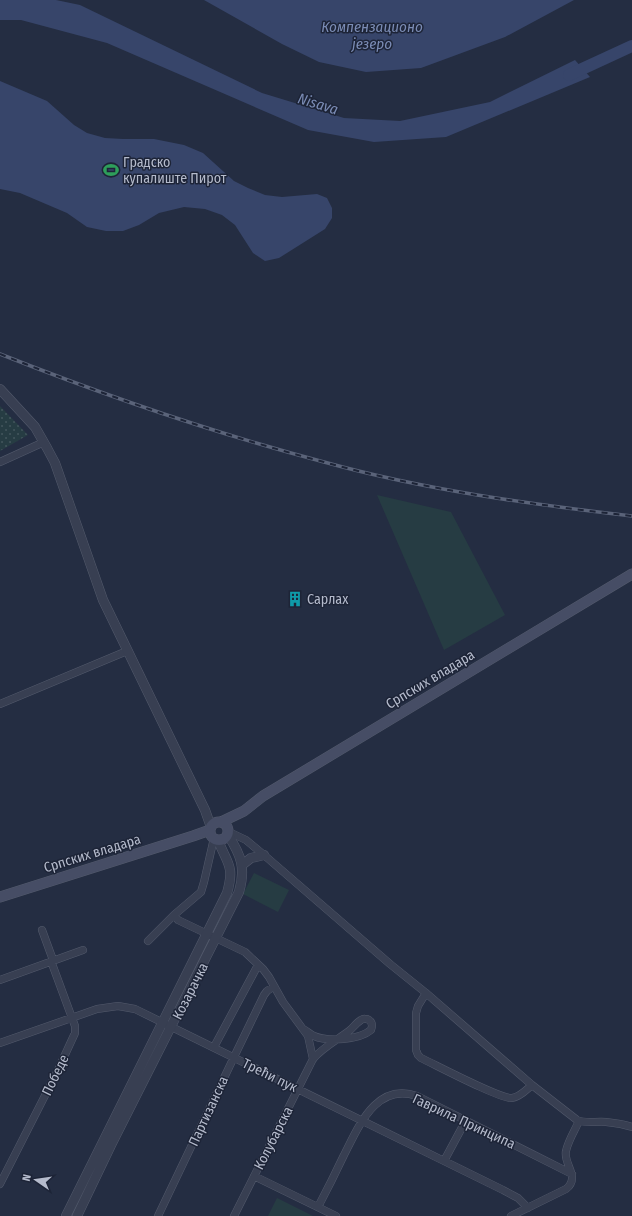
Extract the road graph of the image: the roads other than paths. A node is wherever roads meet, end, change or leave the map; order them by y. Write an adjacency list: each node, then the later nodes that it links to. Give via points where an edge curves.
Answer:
1 (0, 389): 2 (street, via 28,418)
2 (44, 442): 3 (street); 5 (street, via 55,463 103,600)
3 (0, 462)
4 (632, 574): 7 (main road, Српских владара, via 263,796 244,811 234,825)
5 (127, 651): 6 (street); 7 (street, via 205,810)
6 (0, 704)
7 (219, 831): 8 (street, via 246,840); 9 (street, Козарачка, via 236,848); 10 (main road, Српских владара, via 193,836); 11 (street, via 201,892); 13 (street, Козарачка, via 231,877 226,893)
8 (264, 854): 9 (street, via 251,858); 21 (street)
9 (242, 865): 14 (street, Козарачка, via 243,876 239,892)
10 (0, 897)
11 (174, 915): 13 (street, via 178,920); 15 (street)
12 (42, 930): 17 (street, Победе)
13 (205, 934): 14 (street, Колубарска); 23 (street, Козарачка)
14 (216, 939): 18 (street, Колубарска, via 245,952); 24 (street, Козарачка)
15 (148, 941)
16 (83, 950): 17 (street)
17 (52, 961): 19 (street); 22 (street, Победе)
18 (258, 965): 20 (street, Колубарска, via 269,977); 27 (street)
19 (0, 980)
20 (273, 987): 25 (street, Колубарска); 28 (street, Партизанска, via 264,995)
21 (426, 993): 30 (street); 30 (street, via 416,1013 415,1044 418,1055 510,1098 520,1095)
22 (71, 1018): 23 (street, Трећи пук, via 118,1006 135,1009); 26 (street, Трећи пук); 41 (street, Победе, via 75,1033)
23 (162, 1021): 24 (street, Трећи пук); 36 (street, Козарачка)
24 (171, 1026): 27 (street, Трећи пук); 37 (street, Козарачка)
25 (303, 1029): 29 (street, Колубарска, via 308,1036); 29 (street, Колубарска, via 314,1036 337,1040 317,1054)
26 (0, 1042)
27 (214, 1047): 28 (street, Трећи пук)
28 (234, 1057): 31 (street, Трећи пук); 46 (street, Партизанска)
29 (313, 1060): 31 (street, Колубарска)
30 (532, 1085): 34 (street)
31 (298, 1089): 32 (street, Трећи пук); 40 (street, Колубарска)
32 (362, 1120): 33 (street, Гаврила Принципа, via 379,1102 389,1096 400,1094 417,1096); 38 (street, Трећи пук); 42 (street, Гаврила Принципа)
33 (466, 1120): 38 (street); 39 (street, Гаврила Принципа)
34 (580, 1121): 35 (street); 39 (street, via 566,1152)
35 (632, 1127)
36 (104, 1138): 37 (street); 44 (street, Козарачка)
37 (112, 1143): 45 (street, Козарачка)
38 (444, 1161): 43 (street, Трећи пук, via 512,1194)
39 (572, 1174): 43 (street, via 570,1185 566,1189)
40 (254, 1176): 42 (street); 47 (street, Колубарска)
41 (0, 1184)
42 (318, 1208): 48 (street)
43 (528, 1208): 49 (street)
44 (66, 1216)
45 (77, 1216)
46 (158, 1216)
47 (234, 1216)
48 (336, 1216)
49 (511, 1216)

